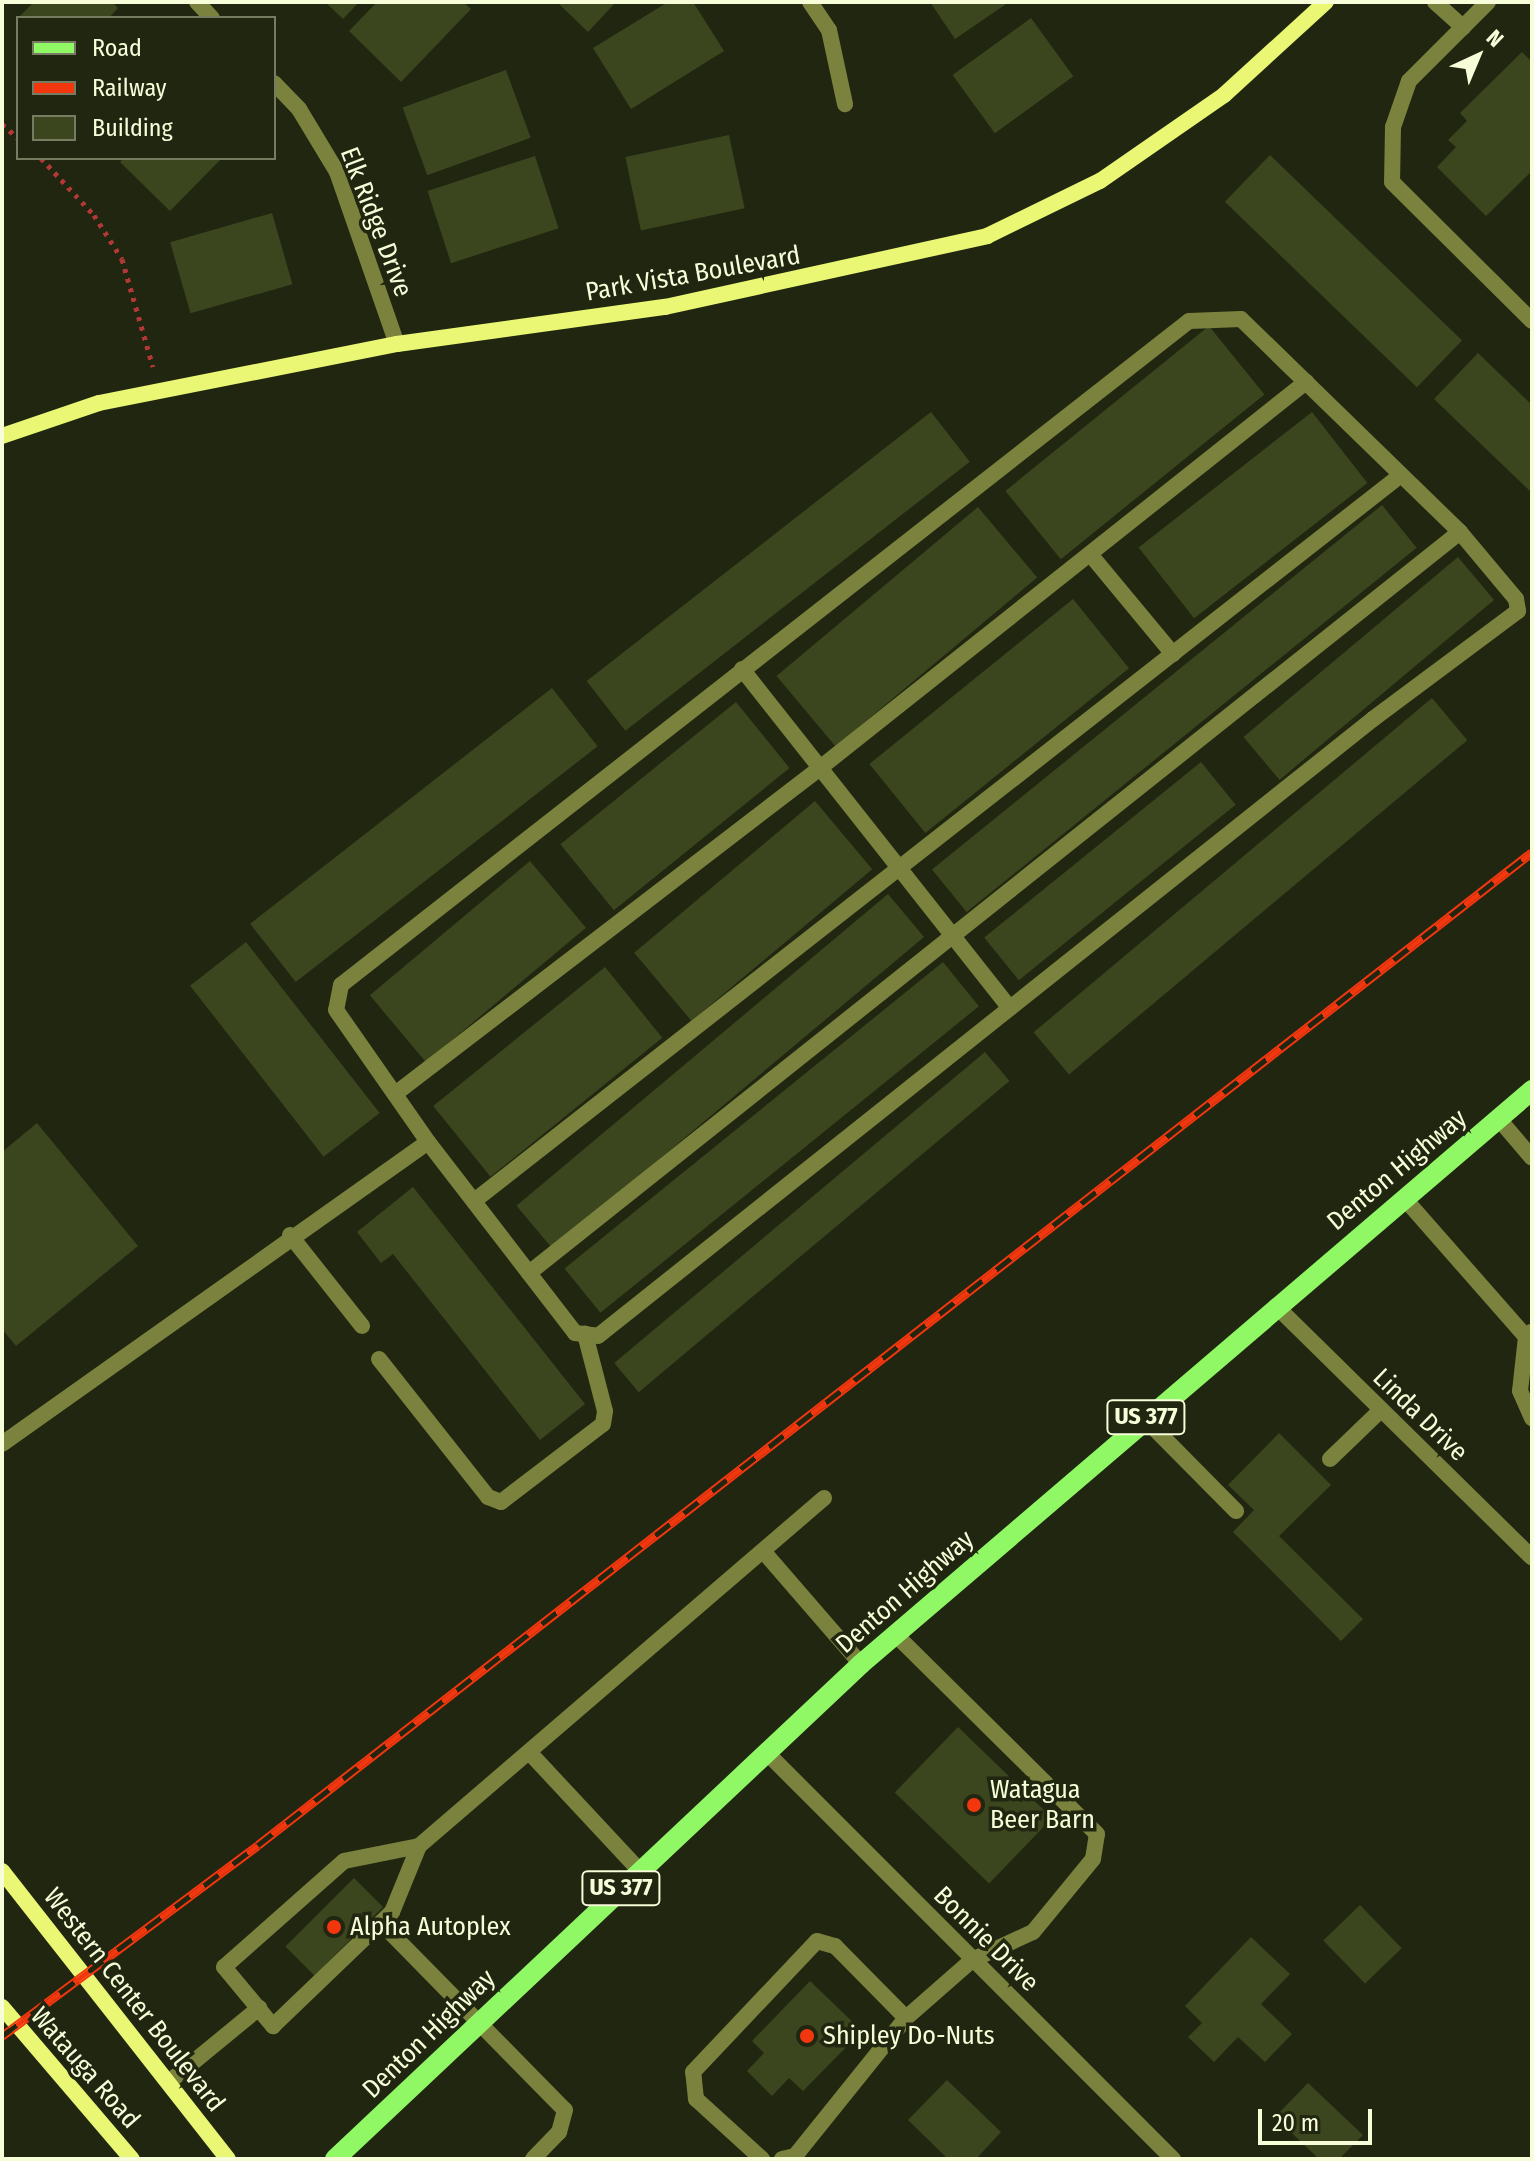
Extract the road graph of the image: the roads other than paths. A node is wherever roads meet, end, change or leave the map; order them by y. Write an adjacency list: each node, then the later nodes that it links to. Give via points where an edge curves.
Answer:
1 (810, 2): 7 (street, via 829,30)
2 (1326, 2): 9 (street, Park Vista Boulevard, via 1224,95 1100,181 987,236 665,307)
3 (1435, 2): 5 (street)
4 (1488, 2): 5 (street)
5 (1463, 27): 8 (street, via 1409,81 1393,127 1392,182)
6 (276, 85): 9 (street, Elk Ridge Drive, via 299,109 337,172)
7 (845, 104)
8 (1532, 321)
9 (397, 344): 11 (street, Park Vista Boulevard, via 99,403)
10 (1306, 382): 12 (street); 14 (street); 16 (street, via 1241,319 1189,321)
11 (2, 436)
12 (1401, 475): 13 (street); 15 (street)
13 (1460, 532): 19 (street); 20 (street, via 1516,599 1518,611)
14 (1090, 554): 15 (street); 17 (street)
15 (1173, 654): 18 (street)
16 (742, 669): 17 (street); 22 (street, via 341,985 336,1010)
17 (820, 768): 18 (street); 22 (street)
18 (899, 868): 19 (street); 27 (street)
19 (955, 938): 20 (street); 29 (street)
20 (1010, 1008): 32 (street, via 598,1336)
21 (1532, 1090): 23 (main road, Denton Highway / US 377)
22 (395, 1094): 24 (street)
23 (1498, 1118): 25 (street); 26 (main road, Denton Highway / US 377)
24 (428, 1142): 27 (street); 28 (street)
25 (1532, 1158)
26 (1404, 1198): 30 (main road, Denton Highway / US 377); 33 (street)
27 (474, 1201): 29 (street)
28 (290, 1235): 31 (street); 38 (street)
29 (529, 1273): 32 (street, via 575,1333)
30 (1276, 1306): 35 (street, Linda Drive); 36 (main road, Denton Highway / US 377)
31 (362, 1326)
32 (585, 1334): 34 (street, via 605,1411 603,1424 501,1502 488,1497)
33 (1529, 1334): 37 (street, via 1520,1391)
34 (379, 1359)
35 (1381, 1410): 39 (street); 43 (street, Linda Drive)
36 (1144, 1418): 41 (street); 44 (main road, Denton Highway / US 377)
37 (1532, 1418)
38 (2, 1444)
39 (1330, 1459)
40 (824, 1498): 42 (street)
41 (1236, 1511)
42 (763, 1551): 45 (street); 46 (street)
43 (1532, 1558)
44 (895, 1634): 45 (main road, Denton Highway / US 377); 52 (street, via 1097,1834 1093,1859 1033,1932)
45 (861, 1664): 47 (main road, Denton Highway / US 377)
46 (529, 1752): 48 (street); 49 (street)
47 (766, 1752): 49 (main road, Denton Highway / US 377); 52 (street, Bonnie Drive)
48 (419, 1846): 51 (street, via 392,1912); 54 (street, via 344,1861 224,1967)
49 (639, 1870): 56 (main road, Denton Highway / US 377)
50 (2, 1871): 57 (street, Western Center Boulevard)
51 (381, 1923): 54 (street, via 273,2026); 56 (street)
52 (972, 1960): 55 (street); 64 (street, Bonnie Drive)
53 (2, 2007): 58 (street, Watauga Road)
54 (259, 2008): 57 (street)
55 (906, 2018): 62 (street, via 835,1946 817,1941 693,2072 696,2099); 63 (street, via 795,2156)
56 (477, 2024): 60 (main road, Denton Highway / US 377); 61 (street, via 565,2110 559,2132)
57 (169, 2082): 59 (street, Western Center Boulevard)
58 (132, 2159)
59 (228, 2159)
60 (335, 2159)
61 (533, 2159)
62 (762, 2159)
63 (782, 2159)
64 (1173, 2159)

